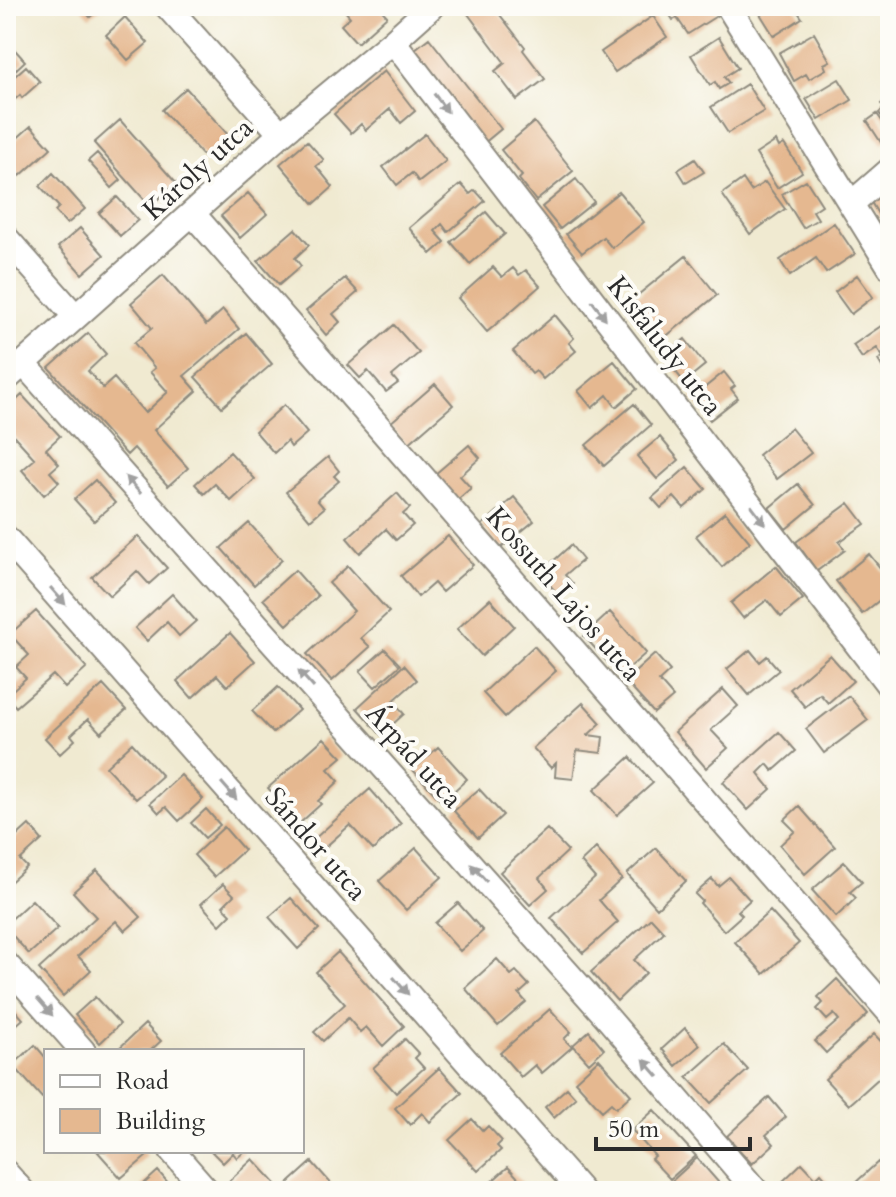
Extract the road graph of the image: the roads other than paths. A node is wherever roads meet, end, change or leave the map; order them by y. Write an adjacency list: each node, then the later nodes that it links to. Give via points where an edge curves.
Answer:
1 (167, 6): 5 (street)
2 (432, 6): 4 (street, Károly utca)
3 (728, 6): 7 (street)
4 (393, 41): 5 (street, Károly utca); 14 (street, Kisfaludy utca, one-way to 14)
5 (281, 134): 8 (street, Károly utca)
6 (890, 170): 7 (street)
7 (851, 204): 10 (street)
8 (193, 214): 11 (street, Károly utca); 16 (street, Kossuth Lajos utca)
9 (6, 238): 11 (street)
10 (890, 267)
11 (75, 316): 12 (street, Károly utca)
12 (15, 372): 23 (street, Árpád utca, one-way to 12, via 605,1015)
13 (6, 538): 22 (street, Sándor utca, one-way to 22)
14 (890, 687)
15 (6, 964): 17 (street, one-way to 17)
16 (890, 1013)
17 (81, 1049)
18 (174, 1153): 21 (street)
19 (6, 1173): 20 (street)
20 (22, 1191)
21 (207, 1191)
22 (581, 1191)
23 (756, 1191)

